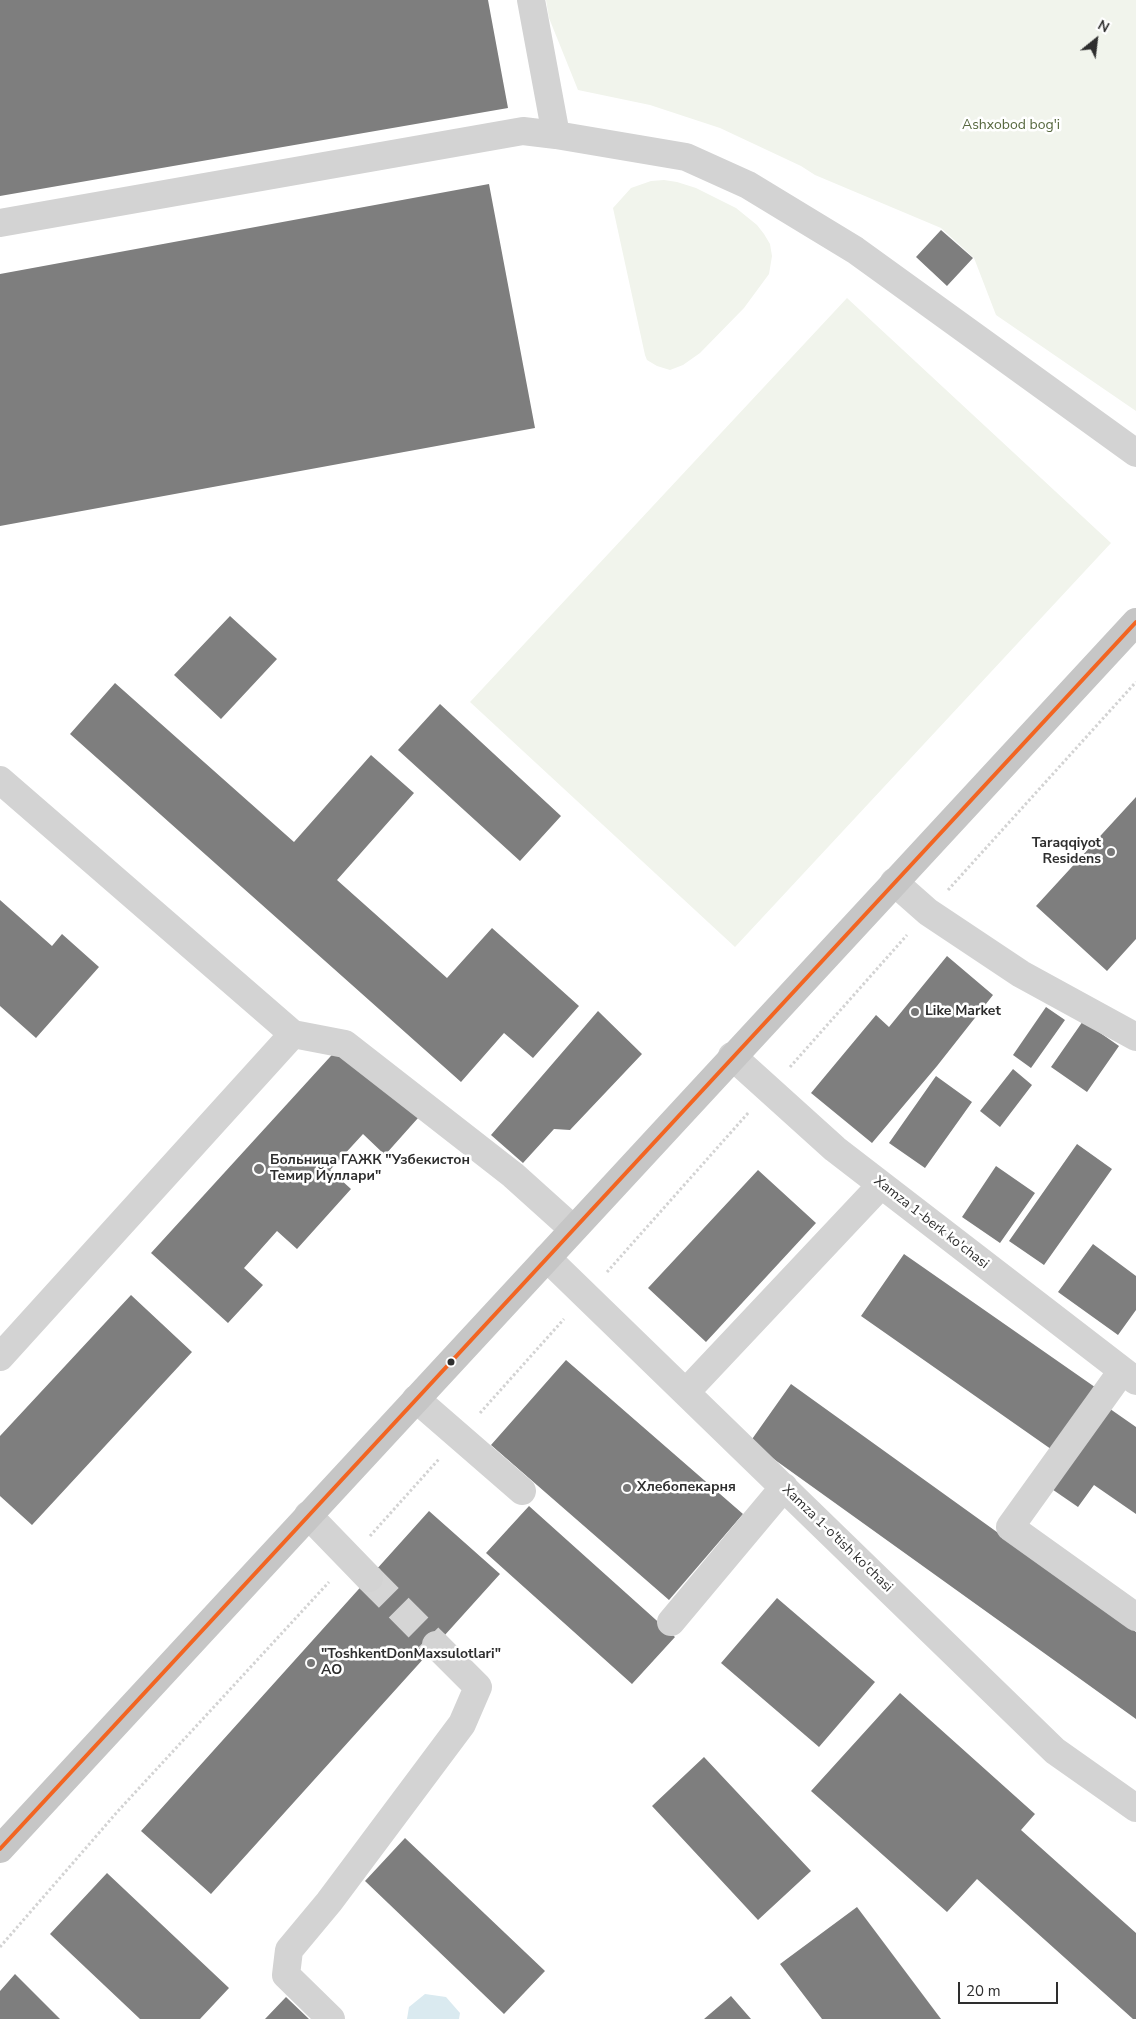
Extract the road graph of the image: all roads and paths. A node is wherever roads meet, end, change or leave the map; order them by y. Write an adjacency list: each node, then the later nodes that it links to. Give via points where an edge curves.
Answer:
1 (531, 0): 2 (lane)
2 (556, 135): 3 (lane, via 523,131); 4 (lane, via 686,157 748,185 855,250)
3 (0, 223)
4 (1136, 453)
5 (1136, 622): 7 (main road)
6 (0, 780): 8 (lane)
7 (894, 882): 9 (lane, via 928,912 1021,974); 10 (main road)
8 (293, 1034): 12 (lane, via 345,1044 513,1175); 14 (lane)
9 (1136, 1037)
10 (732, 1056): 11 (lane, Xamza 1-berk ko'chasi, via 835,1149); 12 (main road)
11 (881, 1185): 15 (lane, Xamza 1-berk ko'chasi); 16 (lane)
12 (573, 1229): 13 (main road)
13 (547, 1258): 16 (lane, Xamza 1-o'tish ko'chasi); 17 (main road)
14 (0, 1356)
15 (1129, 1376): 22 (lane, via 1010,1527)
16 (686, 1392): 18 (lane, Xamza 1-o'tish ko'chasi)
17 (416, 1399): 19 (lane); 20 (main road)
18 (784, 1487): 23 (lane); 25 (lane, Xamza 1-o'tish ko'chasi, via 1055,1751)
19 (522, 1491)
20 (308, 1516): 21 (lane); 26 (main road)
21 (369, 1578)
22 (1136, 1617)
23 (671, 1622)
24 (436, 1645): 29 (lane, via 478,1687 462,1724 329,1902 289,1950 286,1975)
25 (1135, 1806)
26 (0, 1849)
27 (18, 1925): 28 (path)
28 (0, 1947)
29 (331, 2019)

